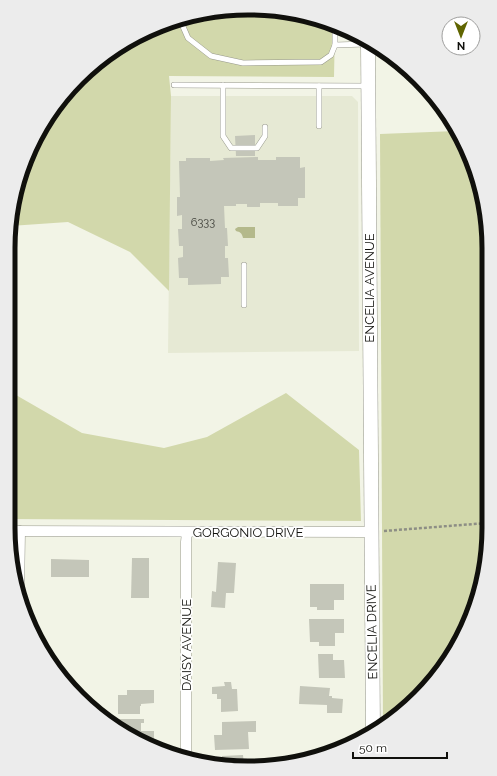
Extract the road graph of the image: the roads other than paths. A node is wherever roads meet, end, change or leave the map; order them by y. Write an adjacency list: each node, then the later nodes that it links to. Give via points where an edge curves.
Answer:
1 (182, 25): 4 (lane, via 188,38 211,56 243,63 322,62 331,55)
2 (334, 31): 4 (lane)
3 (362, 44): 4 (lane)
4 (335, 45)
5 (367, 47): 9 (street, ENCELIA AVENUE)
6 (174, 85): 7 (lane)
7 (223, 85): 8 (lane); 10 (lane, via 223,136 231,148 257,148 265,136)
8 (319, 86): 9 (lane); 11 (lane)
9 (368, 86): 17 (street, ENCELIA AVENUE)
10 (265, 126)
11 (319, 126)
12 (244, 265): 13 (lane)
13 (244, 305)
14 (15, 531): 15 (street, GORGONIO DRIVE)
15 (20, 531): 16 (street, GORGONIO DRIVE); 18 (street)
16 (187, 532): 17 (street, GORGONIO DRIVE); 20 (street, DAISY AVENUE)
17 (371, 532): 19 (street, ENCELIA DRIVE)
18 (19, 574)
19 (373, 725)
20 (186, 752)

